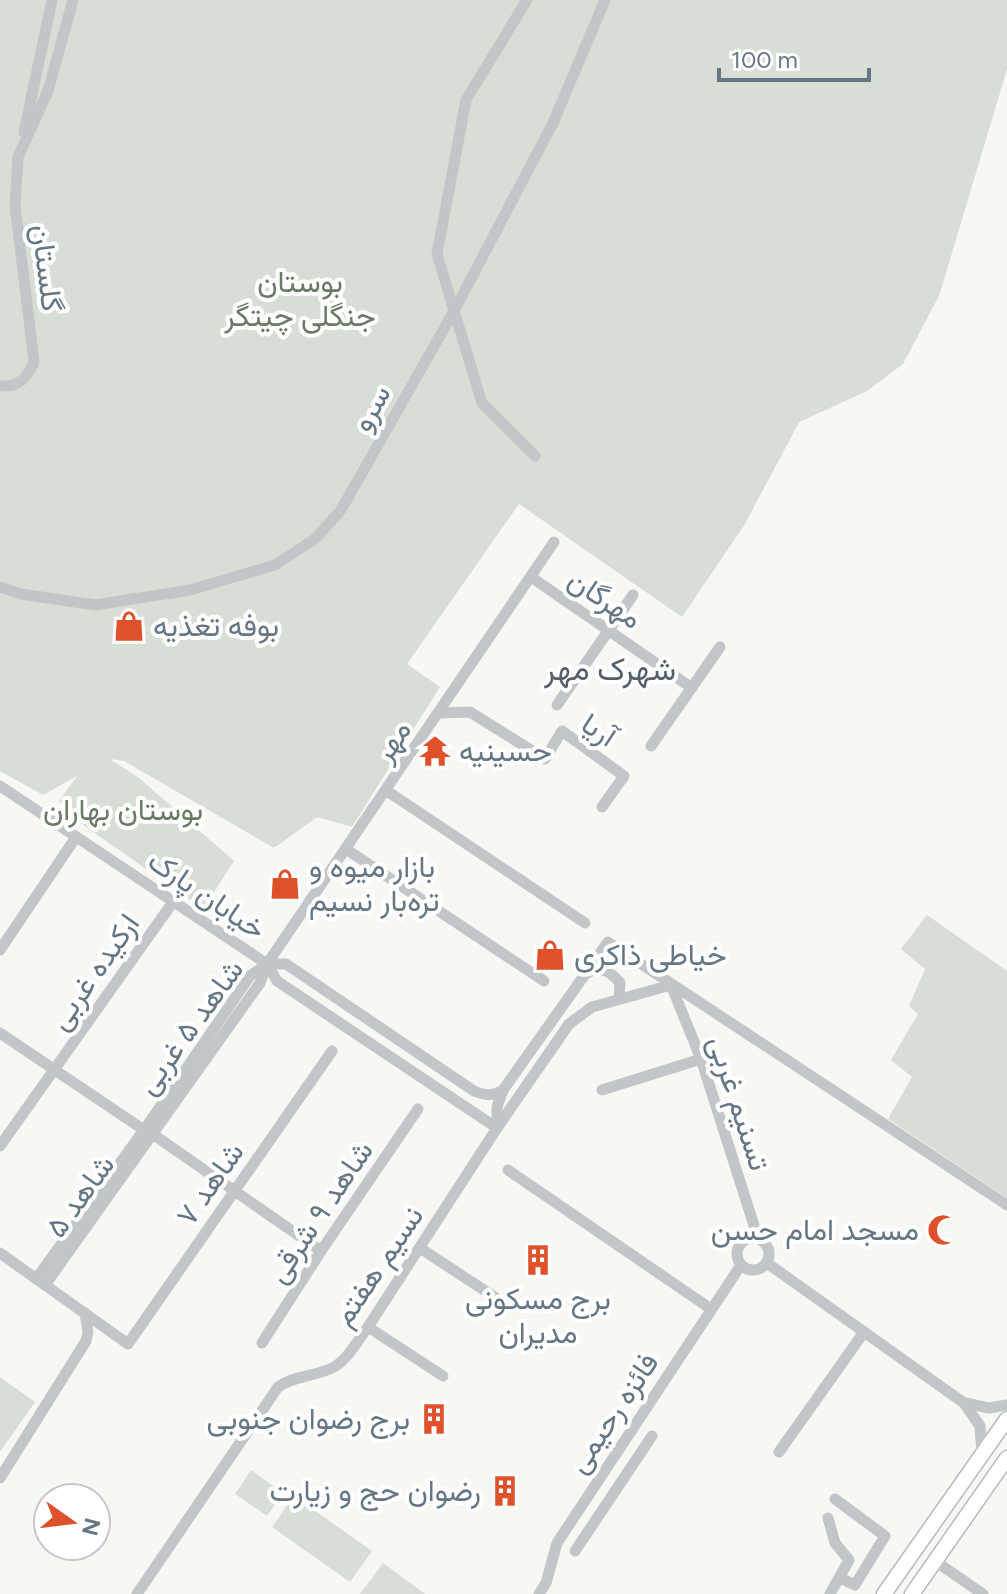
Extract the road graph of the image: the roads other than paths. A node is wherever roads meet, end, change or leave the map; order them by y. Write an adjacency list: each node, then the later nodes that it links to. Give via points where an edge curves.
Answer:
1 (52, 0): 5 (street)
2 (73, 0): 5 (street, گلستان, via 48,91)
3 (527, 0): 6 (street, via 466,100 437,254)
4 (605, 0): 6 (street, سرو, via 553,123)
5 (18, 157): 7 (street, گلستان, via 15,205 34,361 28,376 13,386)
6 (454, 311): 8 (street, via 482,403); 11 (street, سرو, via 341,510 315,539 275,565 190,590 95,605)
7 (0, 386)
8 (535, 456)
9 (554, 542): 10 (street, مهر)
10 (531, 577): 13 (street, مهرگان); 17 (street, مهر)
11 (0, 587)
12 (633, 595): 13 (street)
13 (608, 630): 15 (street, مهرگان); 16 (street)
14 (720, 647): 15 (street)
15 (692, 688): 18 (street)
16 (557, 705)
17 (440, 713): 20 (street, مهر); 21 (street, آریا, via 470,712 545,759 562,731 624,776)
18 (651, 746)
19 (0, 786): 22 (street, خیابان پارک)
20 (387, 791): 23 (street, مهر); 25 (street)
21 (602, 807)
22 (76, 837): 24 (street, خیابان پارک); 26 (street)
23 (346, 849): 27 (street, مهر); 29 (street)
24 (173, 902): 27 (street, خیابان پارک); 35 (street, ارکیده غربی)
25 (585, 923)
26 (0, 950)
27 (267, 964): 36 (street, خیابان پارک, via 286,964 474,1091 493,1095); 39 (street, خیابان پارک, via 277,981); 40 (street, شاهد ۵ غربی, via 260,983)
28 (586, 973): 30 (street, via 608,942); 31 (street, via 598,968 611,972 620,983); 36 (street)
29 (544, 981)
30 (671, 985): 31 (street, نسیم هفتم); 34 (street, تسنیم غربی); 44 (street)
31 (619, 999): 39 (street, نسیم هفتم, via 592,1007 569,1024)
32 (0, 1033): 35 (street)
33 (332, 1051): 43 (street, شاهد ۷)
34 (701, 1059): 37 (street); 45 (street, تسنیم غربی)
35 (54, 1071): 40 (street); 41 (street, ارکیده غربی)
36 (503, 1090): 39 (street)
37 (602, 1090)
38 (418, 1109): 47 (street, شاهد ۹ شرقی)
39 (497, 1128): 46 (street, نسیم هفتم)
40 (149, 1133): 43 (street); 51 (street, شاهد ۵)
41 (0, 1146)
42 (508, 1170): 53 (street)
43 (234, 1191): 47 (street); 54 (street, شاهد ۷, via 128,1344)
44 (1007, 1205)
45 (758, 1238): 49 (street, via 769,1249); 50 (street, via 739,1245)
46 (420, 1248): 52 (street); 55 (street, نسیم هفتم)
47 (321, 1251): 57 (street, شاهد ۹ شرقی)
48 (0, 1253): 51 (street)
49 (767, 1263): 50 (street, via 754,1270); 56 (street)
50 (741, 1265): 53 (street, فائزه رحیمی)
51 (41, 1282): 54 (street)
52 (496, 1298)
53 (711, 1309): 68 (street, فائزه رحیمی)
54 (84, 1312): 66 (street, via 86,1341)
55 (368, 1327): 58 (street); 74 (street, نسیم هفتم, via 336,1366 278,1387)
56 (864, 1332): 59 (street); 63 (street)
57 (262, 1343)
58 (443, 1376)
59 (964, 1403): 60 (street); 64 (street, via 980,1426)
60 (1007, 1405)
61 (1007, 1419): 64 (main road)
62 (652, 1436): 69 (street)
63 (779, 1452)
64 (982, 1454): 77 (main road)
65 (1007, 1458): 72 (main road)
66 (0, 1478)
67 (835, 1499): 73 (street, via 885,1536 855,1585)
68 (582, 1502): 69 (street); 75 (street, فائزه رحیمی, via 557,1543)
69 (599, 1515): 71 (street)
70 (828, 1518): 73 (street, via 835,1543 849,1560)
71 (575, 1551)
72 (935, 1561): 78 (main road); 79 (street)
73 (844, 1585): 76 (street)
74 (137, 1594)
75 (539, 1594)
76 (830, 1594)
77 (884, 1594)
78 (912, 1594)
79 (983, 1594)

